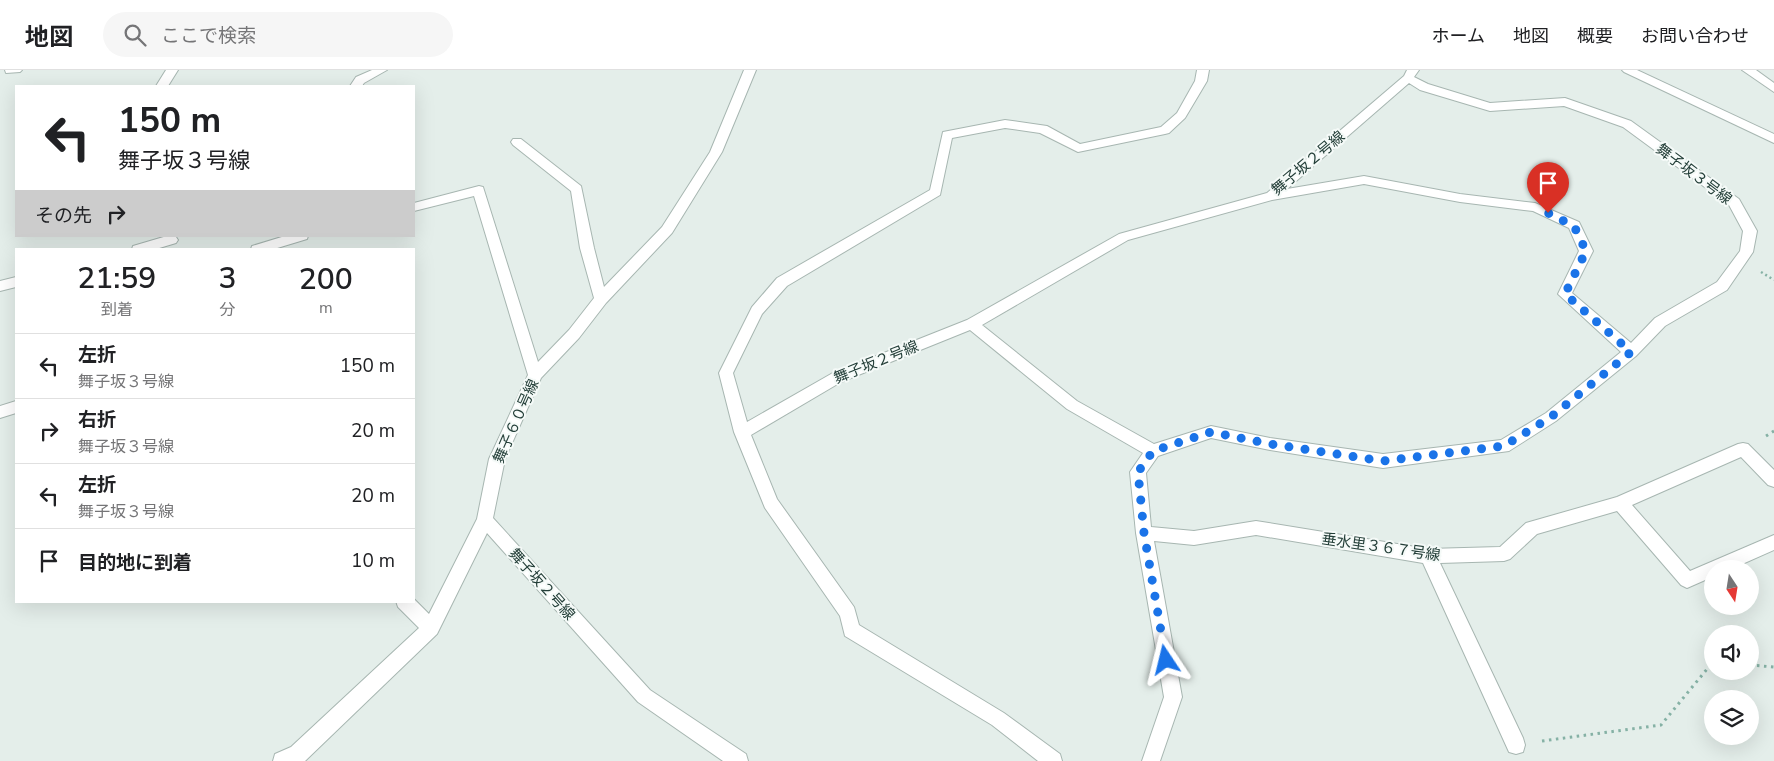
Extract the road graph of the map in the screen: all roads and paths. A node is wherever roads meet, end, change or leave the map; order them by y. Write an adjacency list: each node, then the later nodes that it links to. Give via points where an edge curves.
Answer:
1 (16, 70): 8 (street)
2 (172, 70): 10 (street)
3 (381, 70): 11 (street, via 360,80)
4 (750, 70): 23 (street, 舞子６０号線, via 716,152 667,230)
5 (1203, 70): 29 (street, via 1201,81 1181,115 1165,130 1078,148 1043,129 1005,124 947,135 936,192 782,282 757,311 726,373)
6 (1628, 70): 13 (street)
7 (1748, 70): 12 (street)
8 (10, 71)
9 (1410, 74): 15 (street, 舞子坂２号線); 25 (street, 舞子坂３号線, via 1424,87 1490,106 1564,102 1627,124 1734,202 1750,231 1746,252 1722,286 1660,322)
10 (163, 85)
11 (357, 85)
12 (1774, 88)
13 (1774, 139)
14 (517, 142): 23 (street, via 577,189 587,248)
15 (1271, 196): 24 (street, 舞子坂２号線, via 1124,238); 25 (street, via 1364,180 1460,198 1535,207 1574,226 1586,251 1565,294)
16 (415, 207): 26 (street, via 479,190)
17 (299, 237): 20 (street)
18 (173, 242): 19 (street)
19 (143, 248)
20 (261, 248)
21 (15, 282): 22 (street)
22 (0, 286)
23 (601, 299): 26 (street, 舞子６０号線, via 574,334)
24 (972, 324): 29 (street, 舞子坂２号線, via 836,378); 30 (street, via 1072,404)
25 (1631, 352): 30 (street, 舞子坂３号線, via 1551,417 1504,446 1383,461 1211,432)
26 (535, 375): 33 (street, 舞子６０号線, via 497,459)
27 (15, 407): 28 (street)
28 (0, 412)
29 (742, 432): 45 (street, via 771,503 848,613 851,630 998,719)
30 (1153, 451): 34 (street, via 1138,472)
31 (1774, 480): 32 (street, 垂水里３６７号線, via 1743,449)
32 (1620, 503): 35 (street, via 1687,580); 36 (street, 垂水里３６７号線, via 1532,528 1504,554)
33 (484, 520): 38 (street, 舞子６０号線); 44 (street, 舞子坂２号線, via 644,696)
34 (1144, 533): 36 (street, 垂水里３６７号線, via 1194,538 1256,528); 46 (street, via 1173,697)
35 (1774, 542)
36 (1428, 556): 42 (street)
37 (406, 603): 38 (street)
38 (431, 628): 43 (street, 舞子６０号線, via 298,754)
39 (1759, 666): 40 (path)
40 (1774, 667)
41 (1704, 673): 42 (path, via 1661,725)
42 (1516, 745)
43 (282, 761)
44 (739, 761)
45 (1053, 761)
46 (1151, 761)

